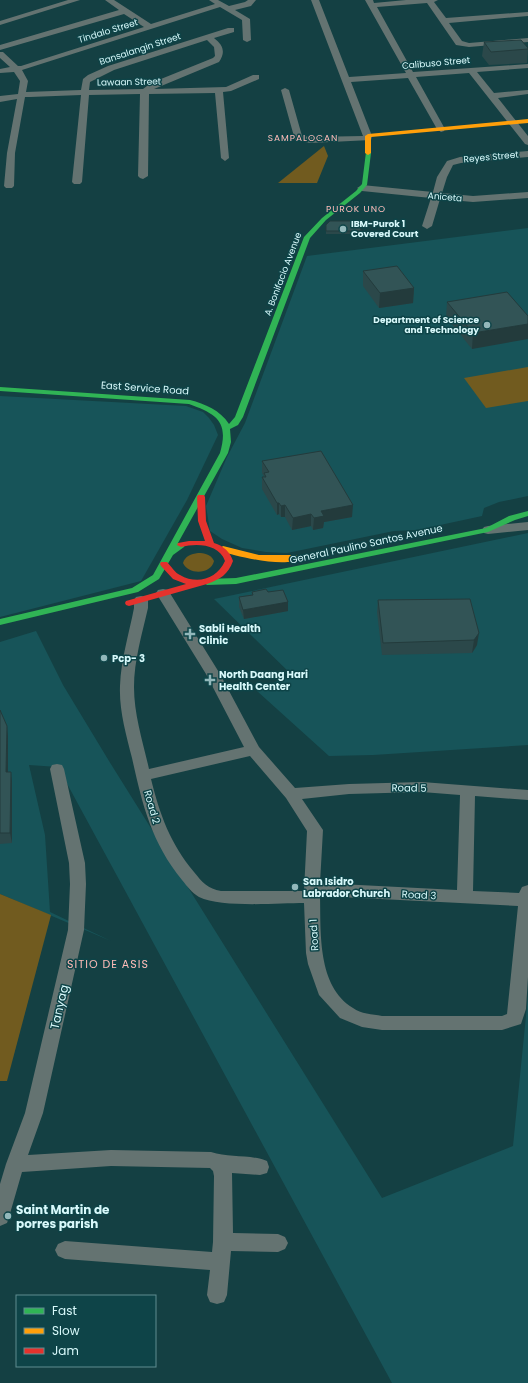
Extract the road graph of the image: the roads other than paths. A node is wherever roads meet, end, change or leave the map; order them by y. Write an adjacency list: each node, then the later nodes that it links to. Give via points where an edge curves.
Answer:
1 (76, 0): 14 (street)
2 (109, 0): 11 (street)
3 (212, 0): 9 (street)
4 (252, 0): 10 (street, via 248,4)
5 (315, 0): 28 (street)
6 (429, 0): 7 (street); 8 (street); 13 (street)
7 (434, 0)
8 (370, 2): 26 (street)
9 (220, 5): 10 (street); 15 (street, Tindalo Street)
10 (228, 9): 18 (street, via 247,20)
11 (124, 11): 15 (street); 20 (street)
12 (528, 14): 13 (street)
13 (443, 21): 19 (street, via 457,42 462,44)
14 (0, 23)
15 (151, 28): 23 (street, Tindalo Street)
16 (231, 30): 17 (street, Bansalangin Street)
17 (208, 37): 31 (street, via 218,46 219,56 216,60 154,85); 32 (street, Bansalangin Street, via 104,71 86,81)
18 (247, 40)
19 (528, 40)
20 (0, 48)
21 (0, 54): 23 (street)
22 (528, 66): 25 (street, Calibuso Street)
23 (15, 69): 24 (street, Tindalo Street); 34 (street, via 23,77)
24 (0, 71)
25 (472, 71): 26 (street, Calibuso Street); 35 (street)
26 (412, 75): 28 (street, Calibuso Street); 39 (street)
27 (256, 77): 29 (street, Lawaan Street, via 228,89)
28 (346, 80): 40 (street)
29 (219, 90): 31 (street, Lawaan Street); 45 (street)
30 (285, 90): 40 (street, via 298,138 318,140)
31 (146, 91): 32 (street, Lawaan Street); 46 (street)
32 (84, 92): 34 (street, Lawaan Street); 47 (street, Bansalangin Street)
33 (528, 92): 35 (street)
34 (22, 95): 36 (street, Lawaan Street); 43 (street)
35 (492, 96): 38 (street)
36 (0, 98)
37 (528, 121): 38 (main road)
38 (512, 122): 39 (main road); 41 (street)
39 (441, 129): 40 (main road)
40 (368, 137): 49 (main road, via 366,180)
41 (528, 142)
42 (1, 153): 43 (street)
43 (11, 153): 48 (street)
44 (528, 154): 51 (street, Reyes Street, via 453,161 448,164)
45 (225, 158)
46 (143, 176)
47 (77, 182)
48 (9, 186)
49 (362, 188): 51 (street, Aniceta); 54 (main road, A. Bonifacio Avenue, via 324,219 307,237 239,416 235,423)
50 (528, 195): 51 (street, Aniceta, via 483,199)
51 (436, 196): 52 (street, Reyes Street)
52 (427, 226)
53 (0, 389): 54 (main road, East Service Road, via 190,402 209,408 220,416)
54 (228, 427): 55 (main road, via 228,446)
55 (202, 496): 60 (main road, via 201,520); 63 (main road)
56 (528, 505): 62 (main road, General Paulino Santos Avenue, via 511,509 490,522)
57 (528, 513): 59 (main road, General Paulino Santos Avenue)
58 (528, 526): 59 (street)
59 (488, 530): 66 (main road, General Paulino Santos Avenue, via 236,581)
60 (210, 543): 61 (main road); 63 (main road, via 186,543)
61 (223, 549): 64 (main road, General Paulino Santos Avenue, via 261,560 278,561); 66 (main road, via 230,562 228,568 222,574)
62 (342, 550)
63 (169, 553): 65 (main road)
64 (307, 556)
65 (164, 564): 66 (main road, via 167,571 182,581); 71 (main road, via 157,576 135,590)
66 (203, 582): 67 (main road, General Paulino Santos Avenue)
67 (163, 593): 68 (main road, General Paulino Santos Avenue); 73 (street, Road 1, via 213,674)
68 (141, 600): 69 (main road, General Paulino Santos Avenue); 75 (street, Road 2, via 127,685 131,724)
69 (119, 605)
70 (82, 612): 72 (main road)
71 (0, 622)
72 (0, 632)
73 (253, 750): 75 (street); 77 (street, Road 1)
74 (58, 769): 83 (street, Tanyag, via 77,863 76,930 34,1113)
75 (143, 776): 79 (street, Road 2, via 156,826 169,853 203,892 221,897)
76 (468, 790): 77 (street, Road 5, via 388,787); 78 (street, Road 5); 81 (street)
77 (291, 794): 79 (street, Road 1, via 315,830)
78 (528, 795)
79 (312, 893): 80 (street, Road 1, via 316,964 325,990 346,1013 362,1020 382,1023 502,1023 515,1018); 81 (street, Road 3)
80 (527, 896): 81 (street, Road 3)
81 (465, 897)
82 (218, 1163): 83 (street, via 211,1160 112,1158); 84 (street); 86 (street, via 223,1176)
83 (15, 1164): 85 (street, Tanyag)
84 (260, 1167)
85 (0, 1217)
86 (223, 1242): 87 (street); 89 (street)
87 (278, 1243)
88 (65, 1250): 89 (street)
89 (220, 1262): 90 (street)
90 (217, 1295)

